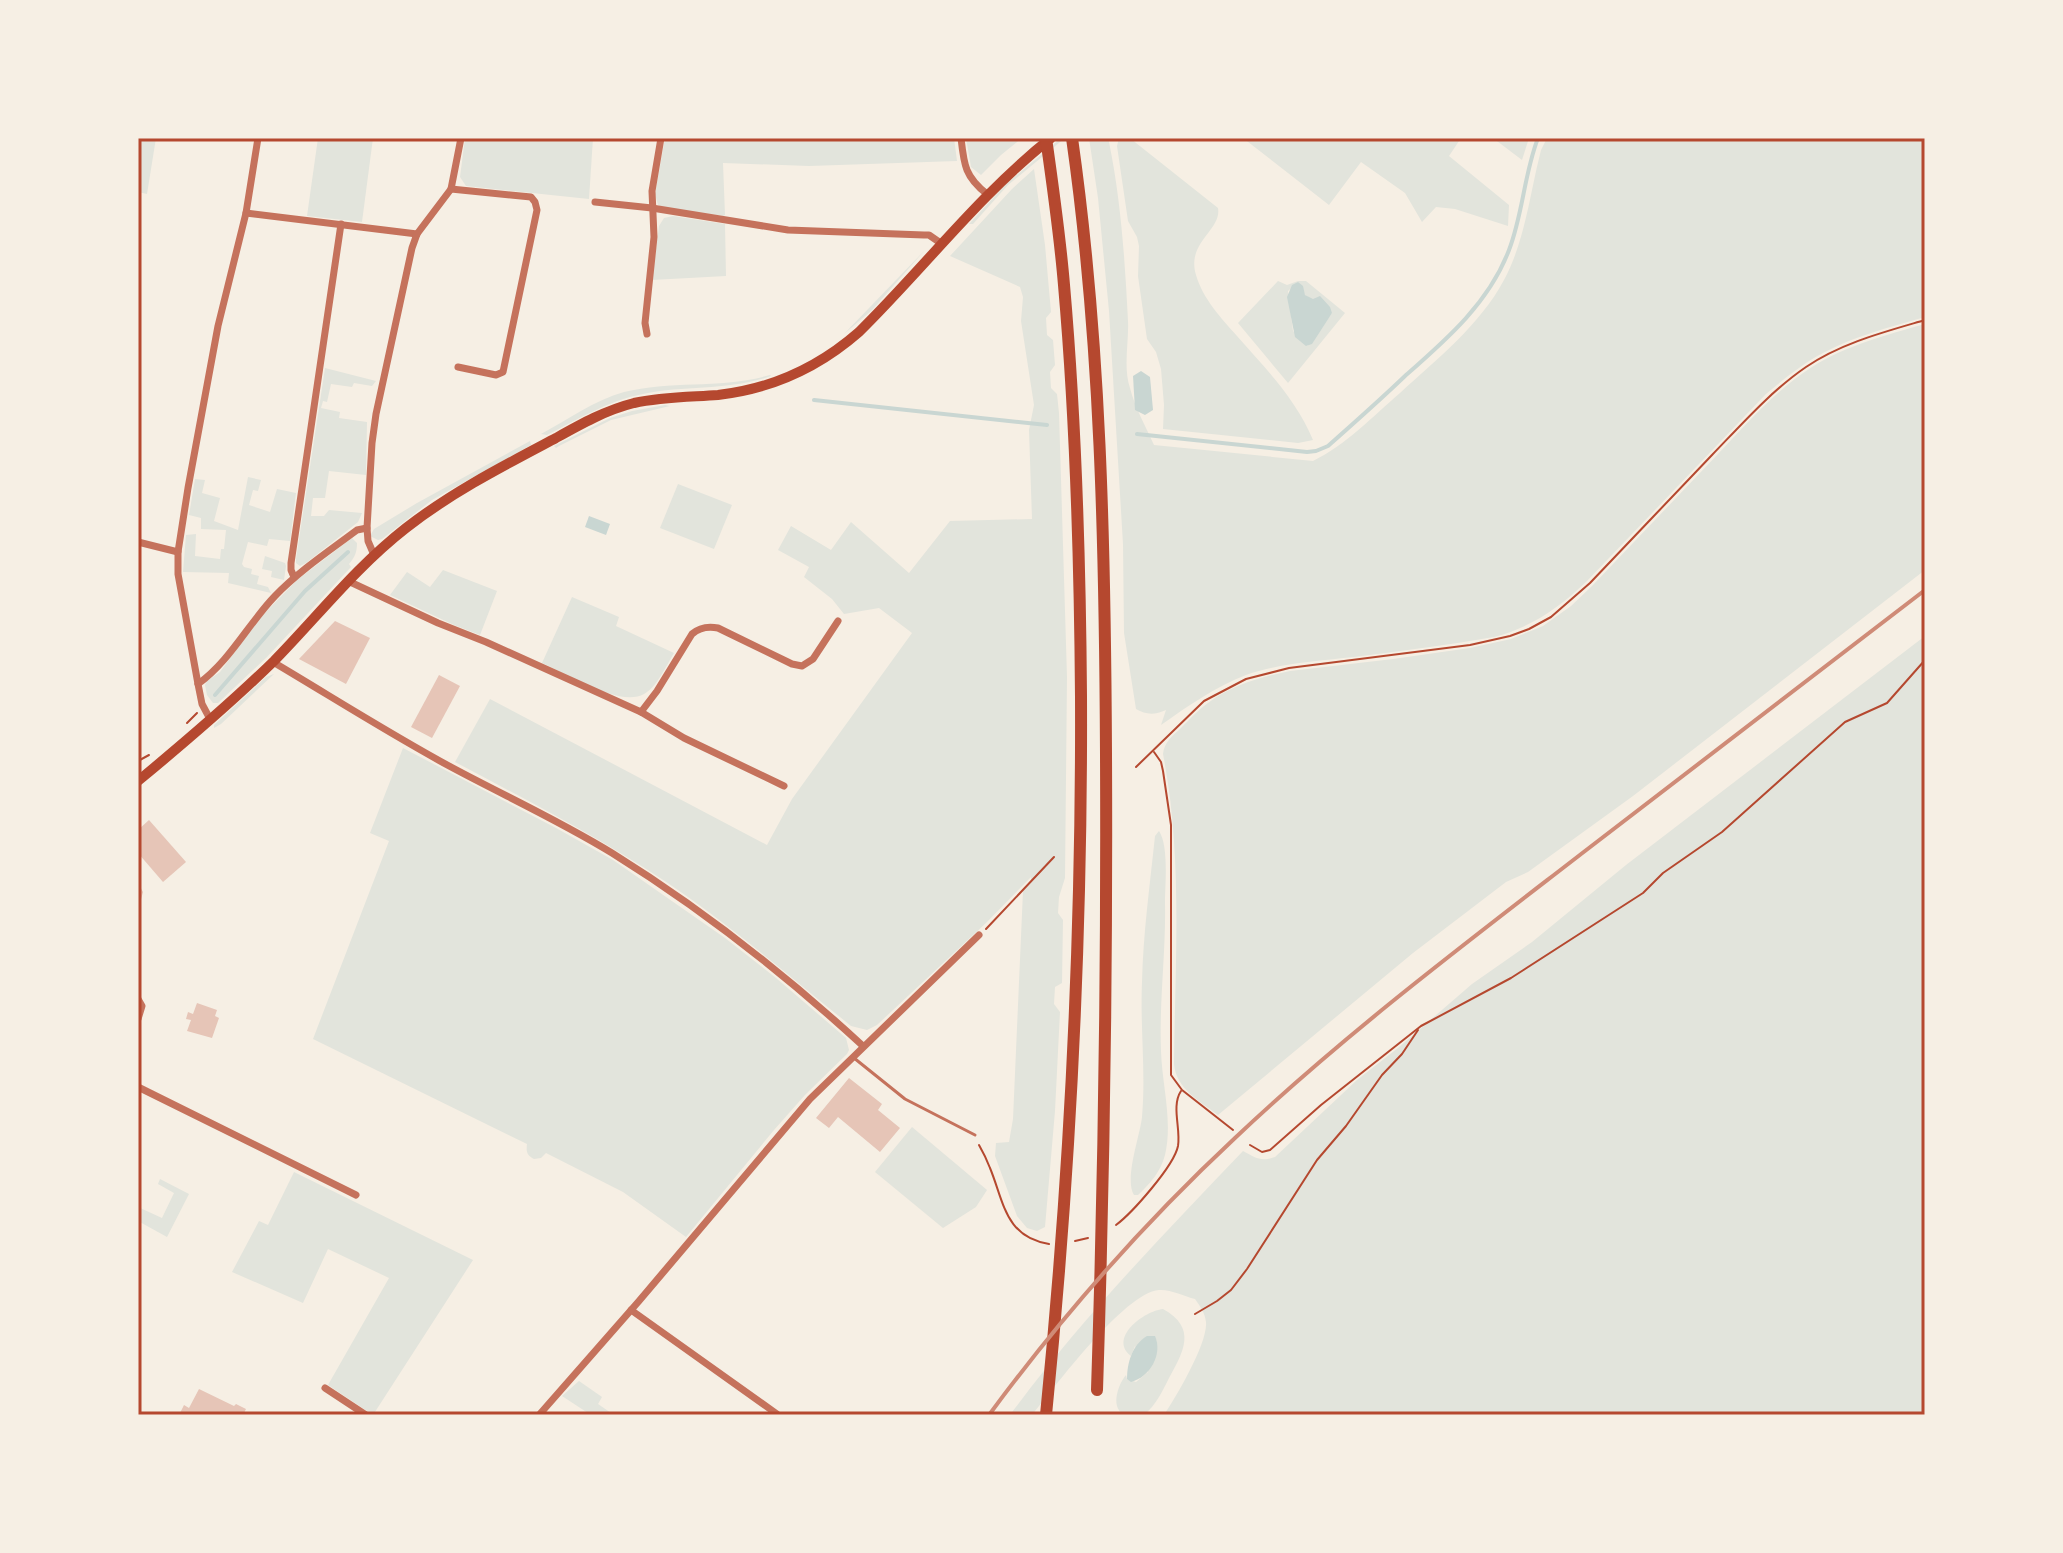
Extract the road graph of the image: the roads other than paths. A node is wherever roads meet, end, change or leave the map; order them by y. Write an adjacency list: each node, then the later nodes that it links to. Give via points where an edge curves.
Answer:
1 (258, 138): 11 (street)
2 (461, 138): 7 (street)
3 (661, 138): 10 (street)
4 (961, 138): 8 (street, via 969,177)
5 (1048, 138): 8 (main road); 44 (highway, via 1067,323 1080,584 1081,782 1073,1066)
6 (1072, 140): 40 (highway, via 1097,372 1103,516 1107,872)
7 (451, 189): 13 (street); 16 (street, via 531,197 537,210 503,372)
8 (987, 194): 14 (main road)
9 (595, 202): 10 (street)
10 (652, 208): 14 (street, via 788,230 924,235); 15 (street)
11 (246, 213): 12 (street); 19 (street, via 218,326)
12 (341, 224): 13 (street); 21 (street, via 291,563)
13 (417, 234): 17 (street, via 376,414)
14 (942, 244): 20 (main road, via 859,332 815,364 753,388 647,401 602,414 444,501)
15 (647, 334)
16 (458, 367)
17 (367, 528): 20 (street); 21 (street)
18 (138, 542): 19 (street)
19 (178, 552): 25 (street)
20 (374, 555): 22 (main road)
21 (294, 577): 25 (street)
22 (348, 581): 24 (main road); 26 (street)
23 (838, 621): 26 (street, via 813,659 802,666 718,628 697,630)
24 (273, 662): 27 (main road); 33 (street, via 437,759 614,854 729,934)
25 (198, 684): 27 (street)
26 (641, 712): 29 (street)
27 (210, 719): 28 (main road)
28 (138, 781)
29 (784, 786)
30 (979, 935): 33 (street)
31 (140, 1000): 32 (street)
32 (138, 1019)
33 (863, 1046): 34 (street)
34 (853, 1057): 36 (lane, via 905,1099); 38 (street, via 810,1099)
35 (138, 1087): 37 (street)
36 (975, 1135)
37 (356, 1195)
38 (631, 1310): 41 (street); 43 (street)
39 (325, 1388): 42 (street)
40 (1097, 1390)
41 (777, 1414)
42 (366, 1415)
43 (539, 1415)
44 (1046, 1415)

